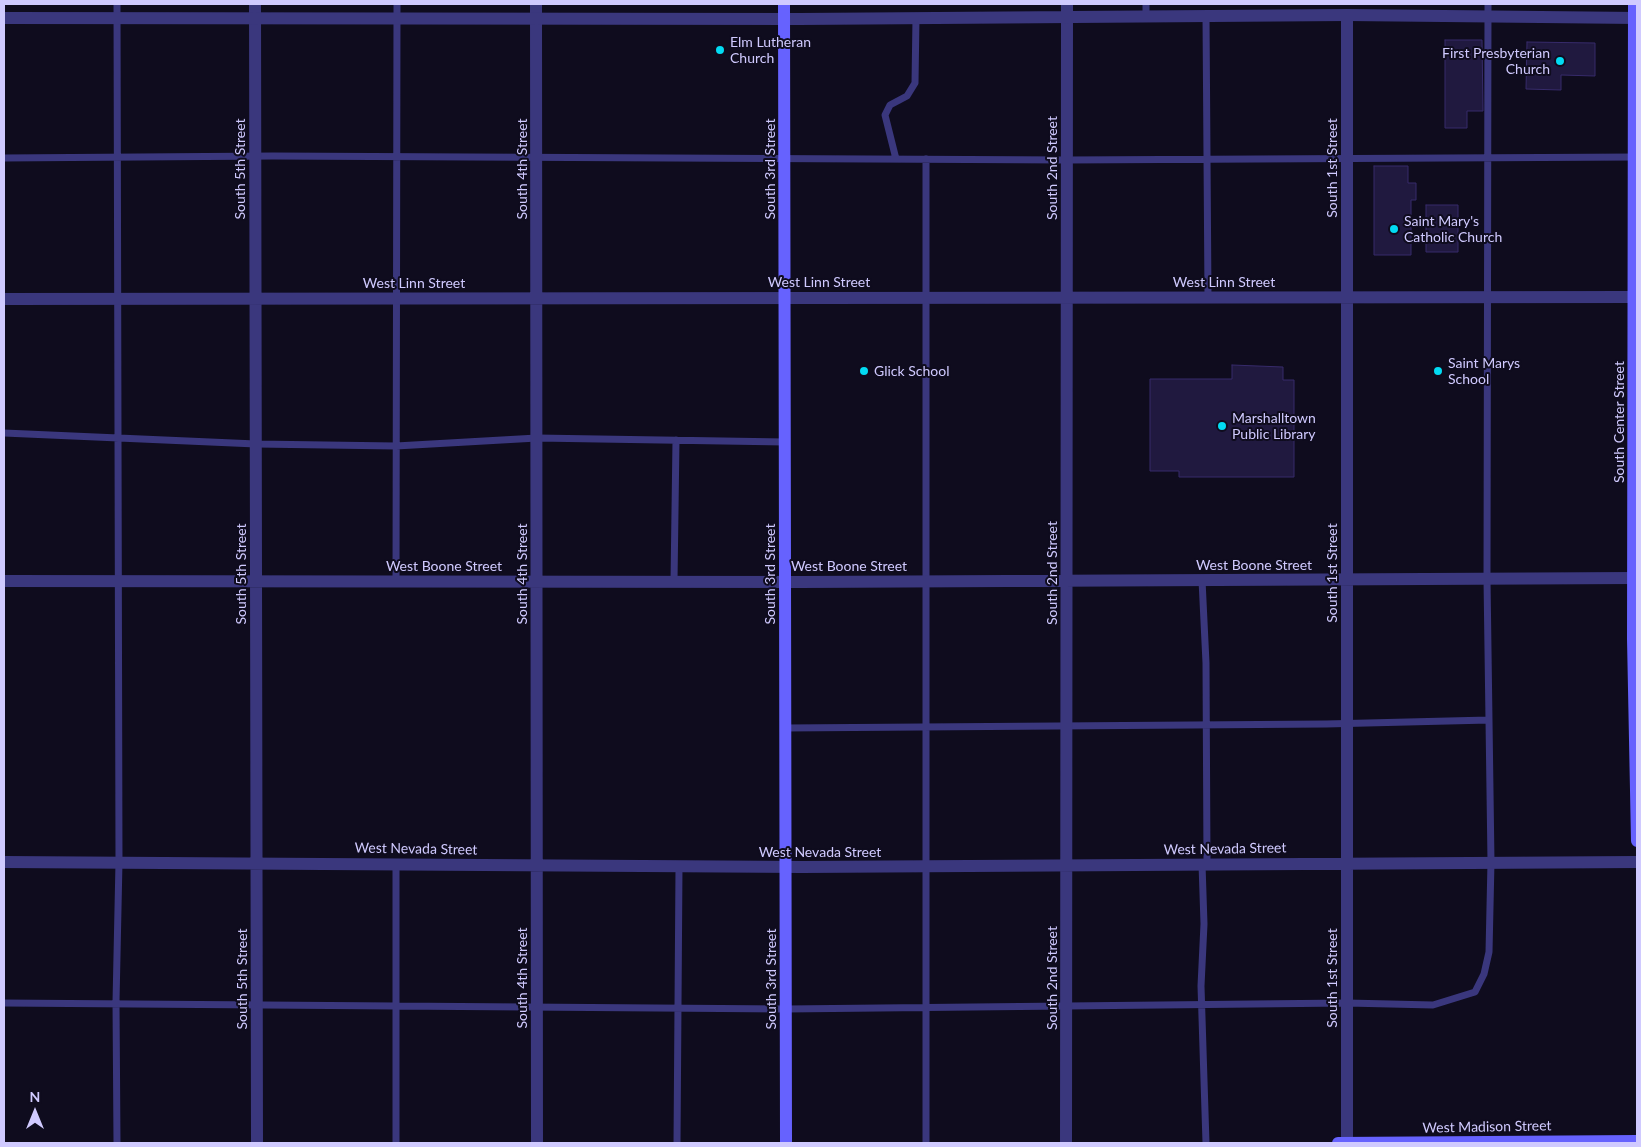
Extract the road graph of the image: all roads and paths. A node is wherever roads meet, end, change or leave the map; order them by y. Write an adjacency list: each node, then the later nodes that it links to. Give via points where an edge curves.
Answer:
1 (117, 4): 12 (lane)
2 (255, 4): 13 (street, South 5th Street)
3 (397, 4): 16 (lane)
4 (536, 4): 17 (street, South 4th Street)
5 (784, 4): 20 (main road, South 3rd Street)
6 (1067, 4): 14 (street, South 2nd Street)
7 (1634, 4): 19 (main road, South Center Street)
8 (1347, 9): 10 (street); 11 (street); 24 (street, South 1st Street)
9 (1146, 10): 11 (street); 14 (street)
10 (1488, 10): 19 (street); 25 (lane)
11 (1206, 16): 30 (lane)
12 (117, 17): 13 (street); 15 (street); 22 (lane)
13 (255, 17): 16 (street); 21 (street, South 5th Street)
14 (1067, 17): 18 (street); 33 (street, South 2nd Street)
15 (4, 18)
16 (397, 18): 17 (street); 23 (lane)
17 (536, 18): 20 (street); 28 (street, South 4th Street)
18 (916, 18): 20 (street); 31 (lane, via 915,83 907,96 890,105 885,115)
19 (1636, 18): 26 (main road, South Center Street)
20 (784, 19): 29 (main road, South 3rd Street)
21 (255, 156): 22 (lane); 23 (lane); 40 (street, South 5th Street)
22 (117, 157): 27 (lane); 45 (lane)
23 (396, 157): 28 (lane); 41 (lane)
24 (1347, 157): 25 (lane); 30 (lane); 34 (street, South 1st Street)
25 (1488, 157): 26 (lane); 38 (lane)
26 (1636, 157): 39 (main road, South Center Street)
27 (4, 158)
28 (537, 158): 29 (lane); 42 (street, South 4th Street)
29 (785, 158): 31 (lane); 43 (main road, South 3rd Street)
30 (1206, 158): 33 (lane); 37 (lane)
31 (896, 159): 32 (lane)
32 (926, 159): 33 (lane); 35 (lane)
33 (1067, 160): 36 (street, South 2nd Street)
34 (1347, 296): 37 (street, West Linn Street); 38 (street, West Linn Street); 57 (street, South 1st Street)
35 (926, 297): 36 (street, West Linn Street); 43 (street, West Linn Street); 63 (lane)
36 (1067, 297): 37 (street, West Linn Street); 64 (street, South 2nd Street)
37 (1208, 297)
38 (1488, 297): 39 (street, West Linn Street); 54 (lane)
39 (1636, 297): 53 (main road, South Center Street)
40 (255, 298): 41 (street, West Linn Street); 45 (street, West Linn Street); 51 (street, South 5th Street)
41 (395, 298): 42 (street, West Linn Street); 52 (lane)
42 (537, 298): 43 (street, West Linn Street); 48 (street, South 4th Street)
43 (785, 298): 50 (main road, South 3rd Street)
44 (4, 299): 45 (street, West Linn Street)
45 (118, 299): 47 (lane)
46 (4, 433): 47 (lane)
47 (118, 437): 51 (lane); 55 (lane)
48 (537, 438): 49 (lane); 52 (lane); 61 (street, South 4th Street)
49 (676, 440): 50 (lane); 62 (lane)
50 (785, 442): 65 (main road, South 3rd Street)
51 (256, 444): 52 (lane); 59 (street, South 5th Street)
52 (396, 446): 60 (lane)
53 (1634, 578): 54 (street, West Boone Street); 72 (main road, South Center Street)
54 (1487, 579): 57 (street, West Boone Street); 66 (lane)
55 (118, 580): 58 (street, West Boone Street); 59 (street, West Boone Street); 74 (lane)
56 (1202, 580): 57 (street, West Boone Street); 64 (street, West Boone Street); 69 (lane)
57 (1347, 580): 67 (street, South 1st Street)
58 (4, 581)
59 (256, 581): 60 (street, West Boone Street); 75 (street, South 5th Street)
60 (396, 581): 61 (street, West Boone Street)
61 (537, 581): 62 (street, West Boone Street); 81 (street, South 4th Street)
62 (674, 581): 65 (street, West Boone Street)
63 (926, 581): 64 (street, West Boone Street); 65 (street, West Boone Street); 70 (lane)
64 (1067, 581): 68 (street, South 2nd Street)
65 (785, 582): 71 (main road, South 3rd Street)
66 (1489, 720): 67 (lane); 77 (lane)
67 (1347, 723): 69 (lane); 76 (street, South 1st Street)
68 (1067, 724): 69 (lane); 70 (lane); 83 (street, South 2nd Street)
69 (1207, 724): 80 (lane)
70 (926, 726): 71 (lane); 82 (lane)
71 (786, 728): 85 (main road, South 3rd Street)
72 (1637, 841)
73 (4, 862): 74 (street, West Nevada Street)
74 (119, 862): 75 (street, West Nevada Street); 86 (lane)
75 (256, 862): 79 (street, West Nevada Street); 88 (street, South 5th Street)
76 (1347, 862): 77 (street, West Nevada Street); 80 (street, West Nevada Street); 89 (street, South 1st Street)
77 (1491, 862): 78 (street, West Nevada Street); 89 (lane, via 1489,952 1476,992 1433,1005)
78 (1637, 862)
79 (396, 864): 81 (street, West Nevada Street); 91 (lane)
80 (1204, 864): 83 (street, West Nevada Street); 90 (lane)
81 (537, 866): 84 (street, West Nevada Street); 92 (street, South 4th Street)
82 (926, 866): 83 (street, West Nevada Street); 85 (street, West Nevada Street); 95 (lane)
83 (1067, 866): 93 (street, South 2nd Street)
84 (678, 867): 85 (street, West Nevada Street); 94 (lane)
85 (786, 867): 96 (main road, South 3rd Street)
86 (116, 1002): 87 (lane); 88 (lane); 98 (lane)
87 (4, 1003)
88 (257, 1003): 91 (lane); 99 (street, South 5th Street)
89 (1347, 1003): 90 (lane); 108 (street, South 1st Street)
90 (1203, 1004): 93 (lane); 106 (lane)
91 (396, 1005): 92 (lane); 100 (lane)
92 (537, 1006): 94 (lane); 101 (street, South 4th Street)
93 (1066, 1006): 95 (lane); 105 (street, South 2nd Street)
94 (678, 1008): 96 (lane); 102 (lane)
95 (926, 1008): 96 (lane); 104 (lane)
96 (786, 1009): 103 (main road, South 3rd Street)
97 (1637, 1140): 108 (main road, West Madison Street)
98 (117, 1143)
99 (257, 1143)
100 (396, 1143)
101 (537, 1143)
102 (678, 1143)
103 (786, 1143)
104 (926, 1143)
105 (1066, 1143)
106 (1206, 1143)
107 (1338, 1143): 108 (main road, West Madison Street)
108 (1347, 1143)

